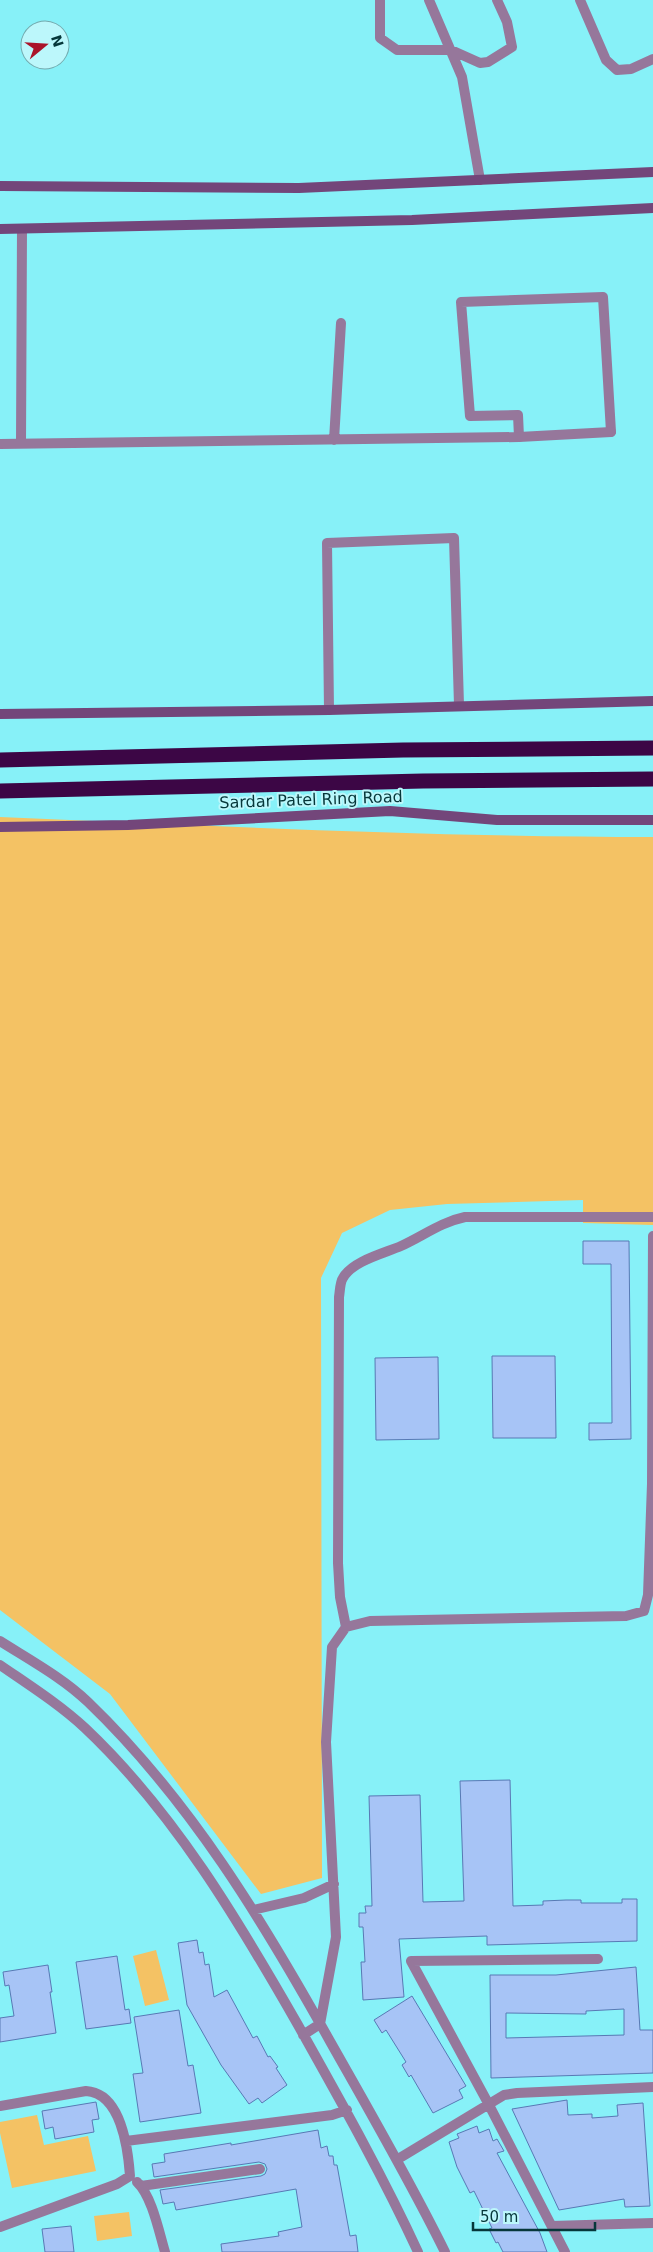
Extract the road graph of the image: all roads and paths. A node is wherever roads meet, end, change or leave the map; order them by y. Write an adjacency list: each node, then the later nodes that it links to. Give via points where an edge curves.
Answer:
1 (380, 0): 5 (street, via 380,38 397,50)
2 (429, 0): 5 (street)
3 (497, 0): 5 (street, via 507,22 512,47 488,62 480,63)
4 (580, 0): 6 (street, via 606,60 617,70 631,69)
5 (451, 50): 8 (street, via 462,77)
6 (653, 58)
7 (653, 172): 8 (street)
8 (480, 180): 9 (street, via 299,188)
9 (0, 186)
10 (653, 208): 11 (street, via 412,220)
11 (22, 229): 12 (street); 17 (street)
12 (0, 230)
13 (341, 323): 15 (street)
14 (519, 437): 14 (street, via 611,432 603,297 461,302 470,416 518,414); 15 (street)
15 (334, 440): 17 (street)
16 (0, 444): 17 (street)
17 (21, 444)
18 (653, 701): 19 (street)
19 (459, 705): 20 (street); 20 (street, via 454,538 327,543)
20 (329, 710): 21 (street)
21 (0, 714)
22 (653, 748): 23 (highway, via 403,750)
23 (0, 760)
24 (653, 779): 25 (highway, Sardar Patel Ring Road)
25 (0, 791)
26 (653, 820): 27 (street, Sardar Patel Ring Road, via 497,820 390,811 128,825)
27 (0, 827)
28 (653, 1217): 30 (street, via 465,1217 449,1221 372,1257 343,1277 339,1297 338,1563)
29 (653, 1236): 30 (street, via 652,1484 648,1595 644,1611 626,1616 370,1621)
30 (346, 1627): 33 (street, via 332,1647 326,1742)
31 (0, 1641): 34 (street, via 66,1683 128,1744 183,1810)
32 (0, 1665): 37 (street, via 85,1728 156,1807 252,1945)
33 (334, 1884): 34 (street, via 304,1898); 36 (street, via 336,1937)
34 (253, 1910): 36 (street)
35 (598, 1959): 39 (street, via 411,1961)
36 (320, 2024): 37 (street); 43 (street)
37 (303, 2035): 41 (street)
38 (653, 2088): 39 (street, via 517,2093)
39 (488, 2103): 43 (street); 48 (street)
40 (0, 2106): 42 (street, via 96,2091 106,2097)
41 (346, 2110): 42 (street, via 332,2115); 51 (street)
42 (126, 2141): 45 (street)
43 (398, 2159): 52 (street)
44 (260, 2169): 46 (street)
45 (130, 2176): 46 (street); 49 (street, via 117,2184)
46 (141, 2186): 50 (street)
47 (653, 2223): 48 (street)
48 (552, 2226): 53 (street)
49 (0, 2227)
50 (165, 2252)
51 (418, 2252)
52 (445, 2252)
53 (565, 2252)

